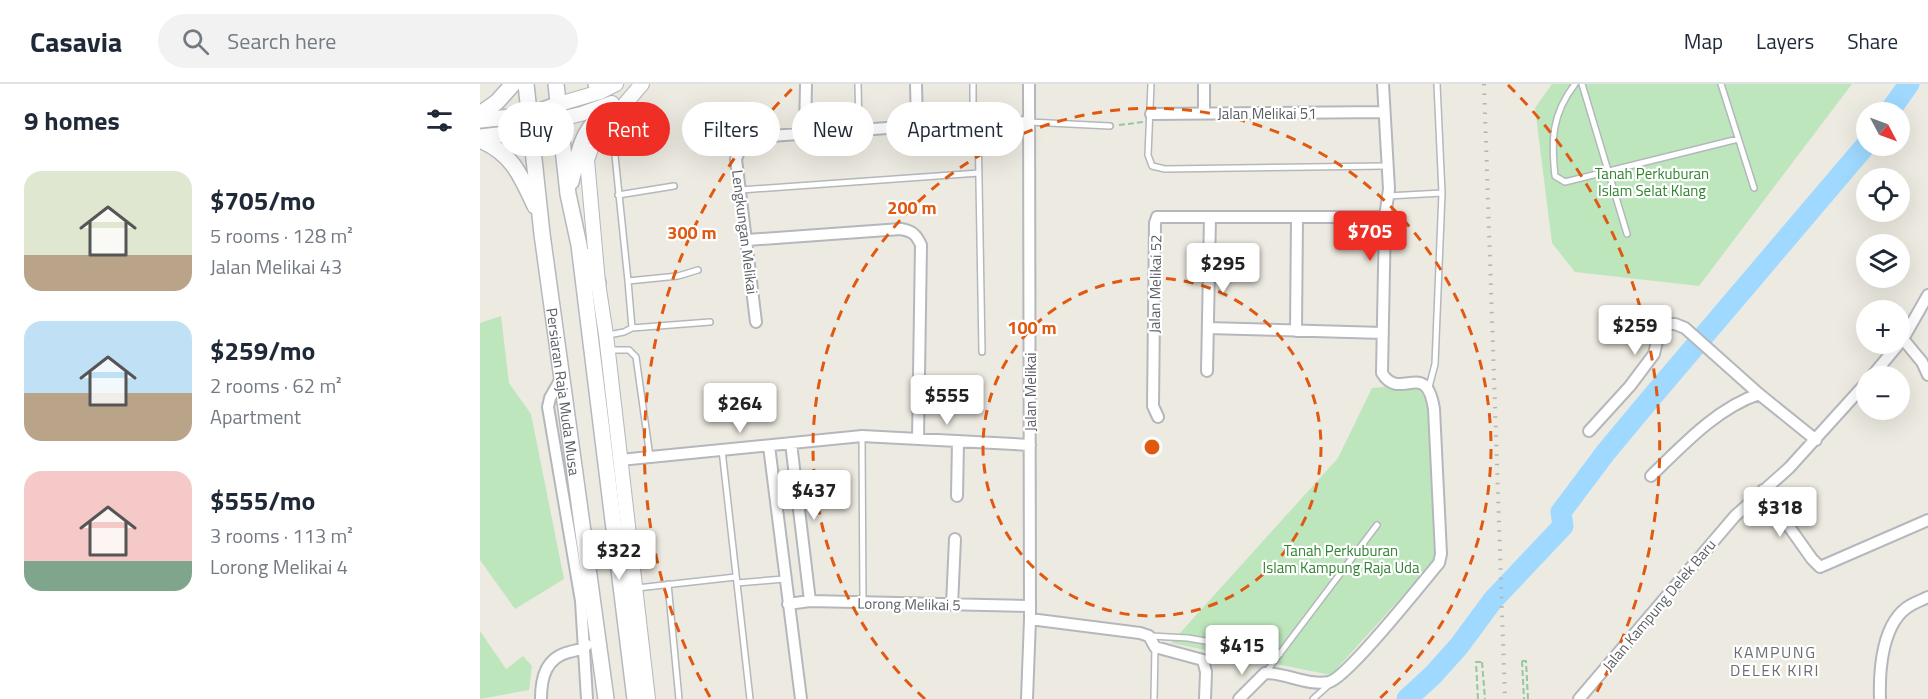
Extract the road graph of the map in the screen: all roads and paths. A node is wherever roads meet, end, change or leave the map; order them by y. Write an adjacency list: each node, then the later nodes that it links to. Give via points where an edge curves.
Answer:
1 (513, 84): 29 (main road)
2 (526, 84): 18 (main road, Persiaran Raja Muda Musa)
3 (556, 84): 19 (main road, Persiaran Raja Muda Musa)
4 (616, 84): 26 (street)
5 (641, 84): 20 (street); 21 (street)
6 (806, 84): 22 (street)
7 (858, 84): 23 (lane)
8 (916, 84): 24 (street)
9 (973, 84): 25 (lane)
10 (1029, 84): 34 (street, Jalan Melikai)
11 (1151, 84): 30 (lane)
12 (1203, 84): 28 (street)
13 (1383, 84): 27 (street)
14 (1437, 84): 52 (lane)
15 (1575, 84): 47 (lane, via 1563,99 1554,125 1555,176 1565,182)
16 (1582, 84): 47 (lane)
17 (1721, 84): 40 (lane)
18 (528, 102)
19 (558, 102)
20 (614, 102)
21 (626, 102)
22 (806, 102)
23 (858, 102)
24 (916, 102)
25 (974, 102)
26 (574, 104)
27 (1384, 112): 28 (street, Jalan Melikai 51); 46 (street)
28 (1203, 113): 30 (street, Jalan Melikai 51)
29 (480, 114)
30 (1150, 117): 35 (path); 46 (lane, via 1148,155 1152,166 1165,169)
31 (498, 118): 32 (main road)
32 (480, 120)
33 (1024, 122): 34 (street, Lengkungan Melikai)
34 (1029, 122): 35 (lane); 95 (street, Jalan Melikai)
35 (1110, 126)
36 (586, 133): 53 (main road)
37 (792, 135): 51 (street, Lengkungan Melikai, via 752,138 741,146 736,159)
38 (498, 136): 39 (main road)
39 (480, 138): 56 (main road, via 512,162)
40 (1738, 139): 47 (lane); 50 (lane)
41 (534, 156): 56 (main road, Persiaran Raja Muda Musa)
42 (564, 156): 53 (main road, Persiaran Raja Muda Musa)
43 (588, 156): 65 (street)
44 (614, 156): 54 (lane)
45 (978, 156): 48 (lane)
46 (1386, 166): 55 (street)
47 (1608, 171): 60 (lane)
48 (979, 173): 51 (lane); 79 (lane)
49 (674, 186): 54 (lane)
50 (1754, 188)
51 (741, 190): 61 (street, Lengkungan Melikai)
52 (1442, 193): 55 (lane); 85 (lane, via 1435,364)
53 (568, 194): 62 (main road, Persiaran Raja Muda Musa)
54 (618, 195): 64 (lane)
55 (1388, 196): 59 (street)
56 (540, 217): 84 (main road, Persiaran Raja Muda Musa)
57 (1210, 217): 58 (street, Jalan Melikai 52); 72 (street); 88 (street, Jalan Melikai 52, via 1164,217 1157,218 1155,223 1153,406)
58 (1297, 217): 59 (street, Jalan Melikai 52); 73 (street)
59 (1385, 217): 74 (street)
60 (1627, 234)
61 (747, 240): 68 (street, Lengkungan Melikai); 91 (street, via 901,229 917,237 921,245)
62 (579, 245): 65 (main road); 128 (main road, Persiaran Raja Muda Musa)
63 (698, 270): 64 (lane)
64 (628, 281): 71 (lane)
65 (598, 283): 76 (street)
66 (1928, 295): 70 (street)
67 (710, 322): 71 (lane)
68 (756, 322)
69 (1622, 326): 75 (street)
70 (1910, 327)
71 (632, 328): 76 (lane)
72 (1208, 328): 73 (street); 82 (street)
73 (1296, 331): 74 (street)
74 (1383, 333): 85 (street, via 1382,374 1387,381 1423,383)
75 (1659, 333): 86 (street, via 1667,324 1685,328); 89 (street, via 1654,354)
76 (606, 335): 78 (street)
77 (1910, 347): 83 (street)
78 (608, 350): 98 (lane, via 629,350 636,357); 99 (street)
79 (982, 352)
80 (1890, 354): 81 (street)
81 (1880, 366)
82 (1207, 371)
83 (1928, 375)
84 (562, 377): 117 (main road, Persiaran Raja Muda Musa); 120 (street, via 548,407 581,602)
85 (1429, 387): 124 (street, via 1434,409 1439,563 1347,670)
86 (1759, 394): 92 (street); 100 (street, via 1740,400 1724,412)
87 (1856, 394): 92 (street, Jalan Kampung Delek Baru)
88 (1158, 417)
89 (1589, 430)
90 (862, 436): 91 (street); 94 (street); 113 (lane)
91 (918, 439): 93 (street)
92 (1816, 440): 101 (street, Jalan Kampung Delek Baru)
93 (958, 441): 95 (street); 102 (street)
94 (791, 443): 96 (street); 111 (street)
95 (1030, 444): 115 (street, Jalan Melikai)
96 (769, 446): 97 (street); 106 (street)
97 (722, 450): 98 (street); 107 (lane)
98 (650, 457): 99 (street)
99 (620, 460): 109 (street)
100 (1651, 476)
101 (1763, 490): 103 (street, via 1820,567); 141 (street, Jalan Kampung Delek Baru, via 1735,516)
102 (957, 496)
103 (1928, 520)
104 (1377, 525): 121 (lane)
105 (956, 539): 114 (street)
106 (784, 579): 107 (lane); 112 (street)
107 (737, 580): 108 (lane); 131 (lane)
108 (669, 584): 109 (lane); 130 (lane)
109 (635, 588): 129 (street)
110 (1928, 597): 142 (street, via 1909,606 1893,625 1883,651)
111 (810, 601): 112 (street, Lorong Melikai 5); 113 (street, Lorong Melikai 5)
112 (788, 604): 132 (street)
113 (863, 604): 114 (street, Lorong Melikai 5)
114 (952, 605): 115 (street, Lorong Melikai 5)
115 (1029, 606): 116 (street, Jalan Melikai)
116 (1030, 619): 118 (street); 133 (street, Jalan Melikai)
117 (597, 633): 120 (street); 127 (main road, Persiaran Raja Muda Musa)
118 (1149, 636): 119 (street); 121 (lane, via 1188,638)
119 (1155, 647): 134 (lane); 135 (street, via 1203,660)
120 (584, 648): 125 (street, via 561,654 547,665); 126 (street)
121 (1280, 654): 123 (lane)
122 (1522, 661): 140 (path)
123 (1265, 673): 124 (street, via 1315,682); 136 (street)
124 (1332, 681): 137 (lane)
125 (541, 699)
126 (586, 699)
127 (606, 699)
128 (634, 699)
129 (648, 699)
130 (679, 699)
131 (750, 699)
132 (801, 699)
133 (1027, 699)
134 (1154, 699)
135 (1205, 699)
136 (1239, 699)
137 (1313, 699)
138 (1478, 699): 139 (path, via 1476,662 1482,662)
139 (1485, 699)
140 (1526, 699)
141 (1579, 699)
142 (1880, 699)

